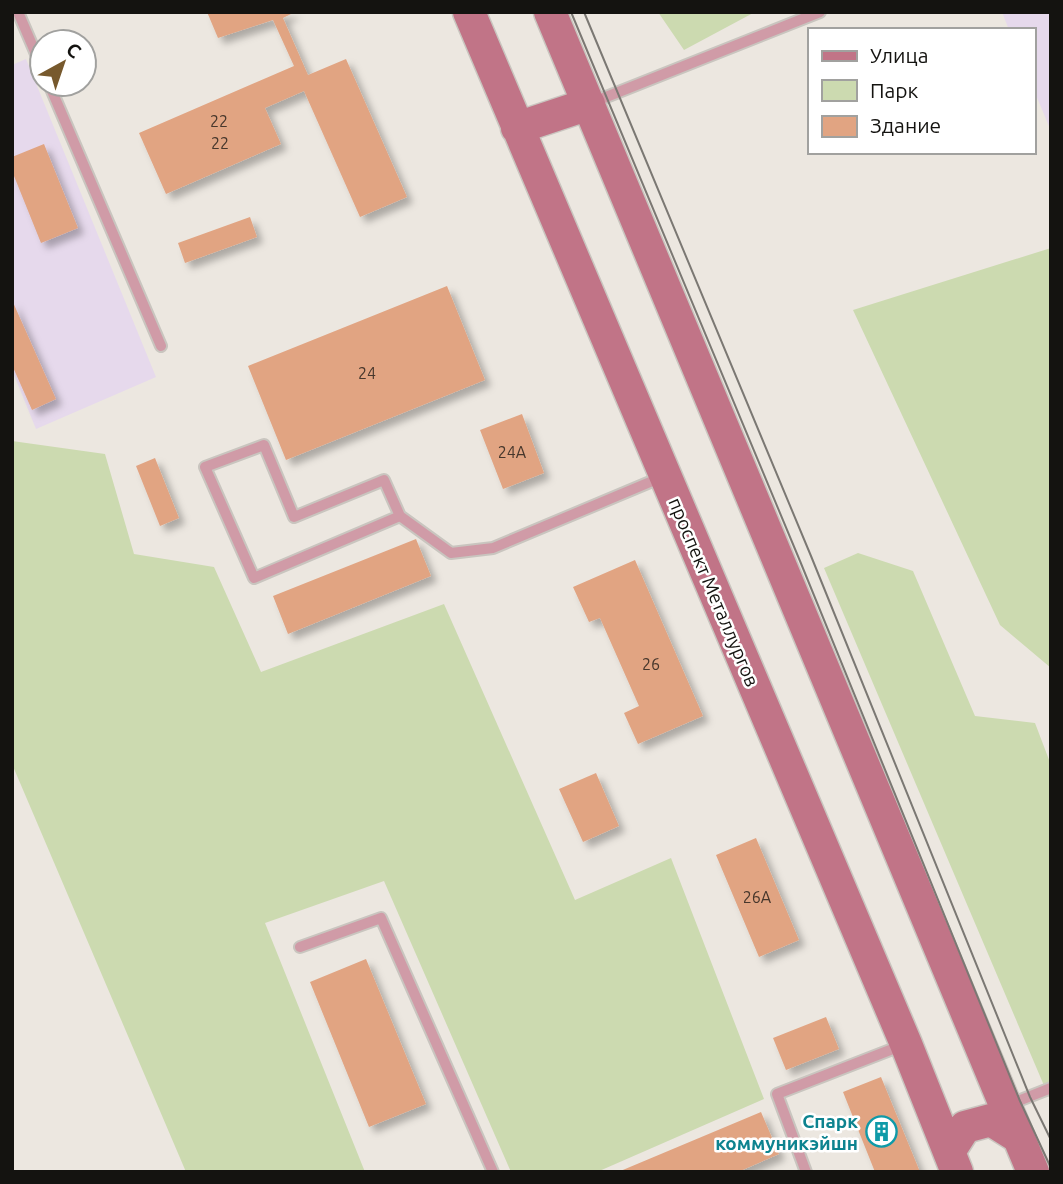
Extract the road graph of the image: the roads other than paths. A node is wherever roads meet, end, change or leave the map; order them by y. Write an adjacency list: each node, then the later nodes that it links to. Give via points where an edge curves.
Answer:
1 (18, 12): 5 (lane)
2 (469, 12): 8 (street, проспект Металлургов)
3 (550, 12): 7 (street)
4 (820, 12): 7 (lane)
5 (28, 35)
6 (55, 98): 9 (lane)
7 (589, 104): 8 (street); 15 (street)
8 (517, 128): 10 (street, проспект Металлургов)
9 (162, 346)
10 (664, 476): 11 (lane, via 493,548 451,553); 13 (street, проспект Металлургов)
11 (400, 516): 11 (lane, via 384,480 294,517 264,445 205,467 254,578)
12 (300, 947): 18 (lane, via 381,918)
13 (906, 1044): 17 (street, проспект Металлургов); 19 (lane, via 777,1094)
14 (1051, 1088): 15 (lane)
15 (1005, 1107): 16 (street)
16 (1018, 1137): 17 (street, via 991,1120 965,1128); 20 (street)
17 (953, 1162)
18 (493, 1172)
19 (806, 1172)
20 (1033, 1172)

